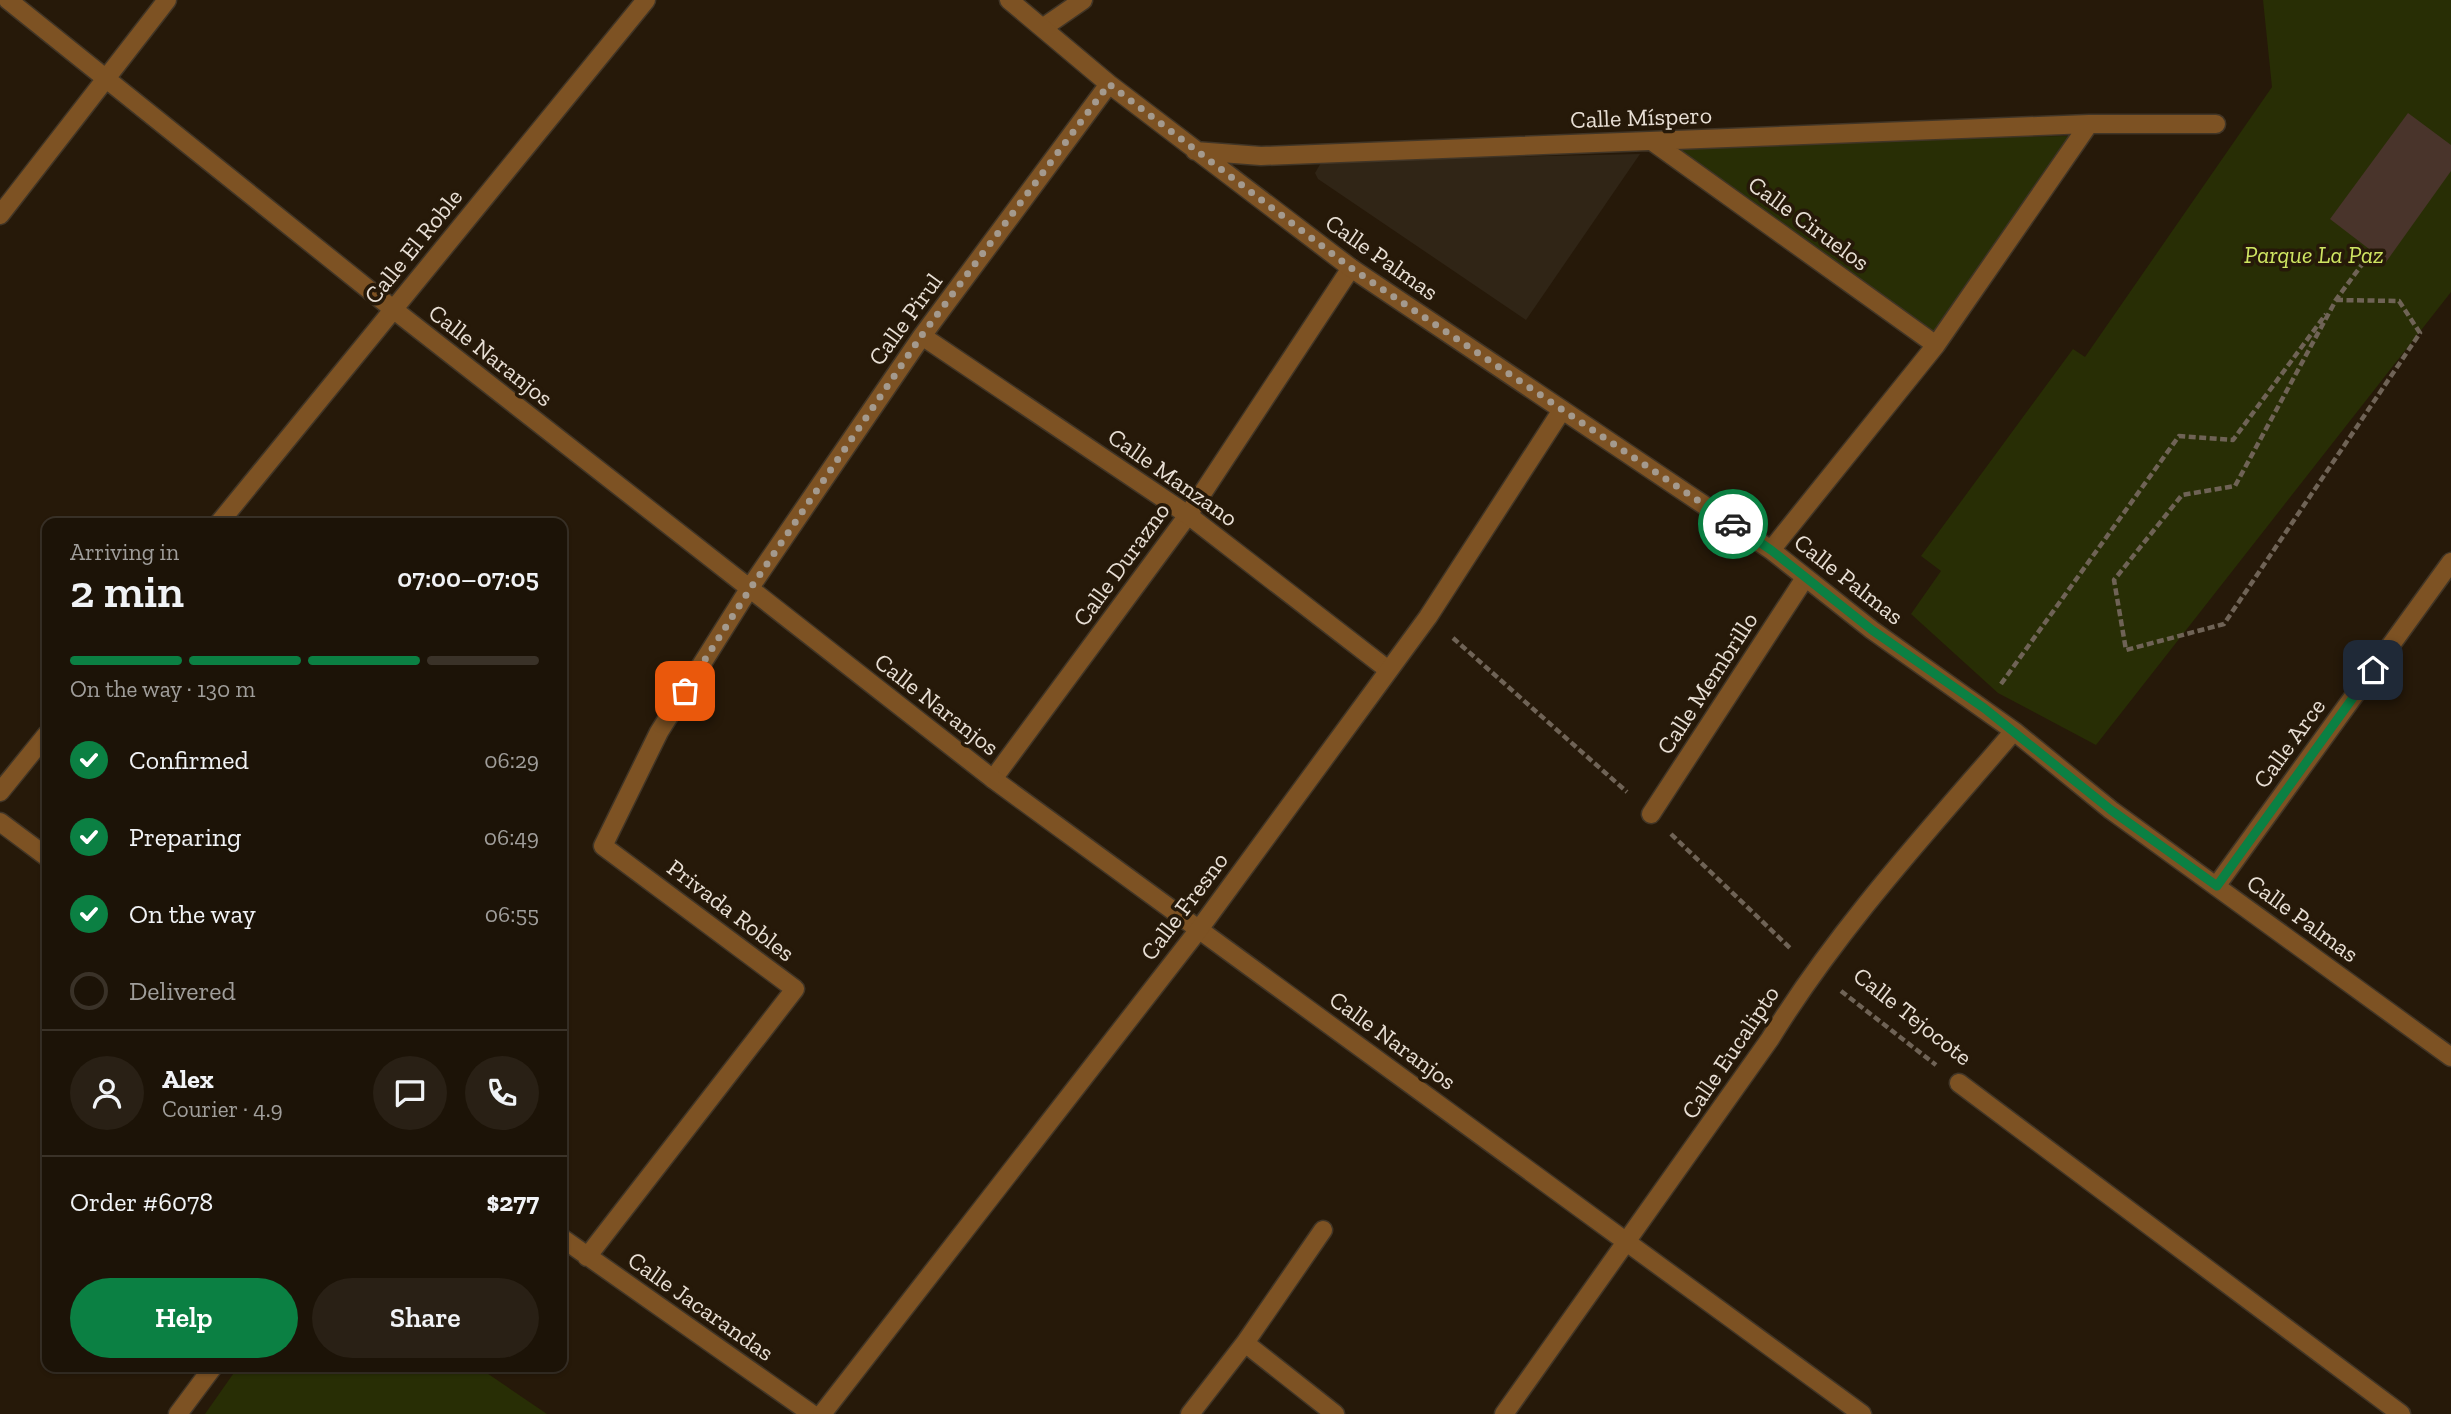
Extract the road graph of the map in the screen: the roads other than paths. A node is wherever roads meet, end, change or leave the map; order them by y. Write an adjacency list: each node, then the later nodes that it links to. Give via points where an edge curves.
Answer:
1 (8, 0): 7 (street, Calle Naranjos)
2 (167, 0): 7 (street)
3 (646, 0): 15 (street, Calle El Roble)
4 (1009, 0): 6 (street, Calle Palmas)
5 (1083, 0): 6 (street)
6 (1044, 27): 8 (street, Calle Palmas)
7 (105, 78): 13 (street); 15 (street, Calle Naranjos)
8 (1109, 84): 12 (street, Calle Palmas); 16 (street, Calle Pirul)
9 (2089, 124): 10 (street, Calle Míspero); 11 (street, Calle Míspero); 17 (street)
10 (2216, 124)
11 (1653, 142): 12 (street, Calle Míspero, via 1261,156); 17 (street, Calle Ciruelos)
12 (1195, 151): 14 (street, Calle Palmas)
13 (0, 215)
14 (1351, 268): 18 (street, Calle Palmas); 19 (street, Calle Durazno)
15 (393, 309): 20 (street, Calle El Roble); 24 (street, Calle Naranjos)
16 (922, 335): 19 (street, Calle Manzano); 24 (street, Calle Pirul)
17 (1936, 345): 21 (street)
18 (1562, 410): 21 (street, Calle Palmas); 25 (street, Calle Fresno, via 1428,617)
19 (1188, 515): 25 (street, Calle Manzano); 28 (street, Calle Durazno)
20 (223, 518)
21 (1771, 550): 23 (street, Calle Palmas)
22 (2451, 562): 33 (street, Calle Arce)
23 (1805, 578): 26 (street, Calle Palmas); 30 (street, Calle Membrillo)
24 (750, 589): 28 (street, Calle Naranjos); 40 (street, Privada Robles, via 659,732 603,846 795,989)
25 (1387, 669): 34 (street, Calle Fresno)
26 (2014, 731): 33 (street, Calle Palmas, via 2111,810); 39 (street, Calle Eucalipto, via 1869,901 1798,995)
27 (42, 740): 29 (street)
28 (993, 779): 34 (street, Calle Naranjos)
29 (0, 792)
30 (1651, 814)
31 (0, 822): 32 (street)
32 (42, 854)
33 (2217, 886): 35 (street, Calle Palmas)
34 (1200, 928): 39 (street, Calle Naranjos); 45 (street, Calle Fresno)
35 (2451, 1057)
36 (1959, 1083): 50 (street, Calle Tejocote)
37 (1323, 1230): 41 (street)
38 (567, 1242): 40 (street, Calle Jacarandas)
39 (1627, 1243): 48 (street, Calle Eucalipto); 49 (street, Calle Naranjos)
40 (587, 1257): 44 (street, Calle Jacarandas)
41 (1245, 1343): 46 (street); 47 (street)
42 (209, 1372): 43 (street)
43 (178, 1414)
44 (813, 1414)
45 (822, 1414)
46 (1190, 1414)
47 (1335, 1414)
48 (1504, 1414)
49 (1862, 1414)
50 (2401, 1414)

